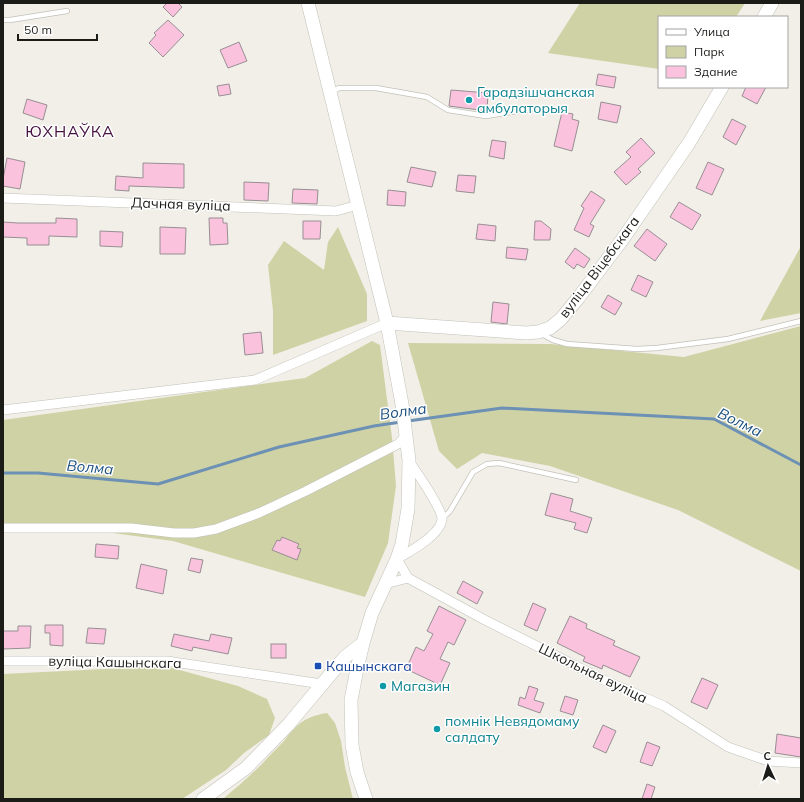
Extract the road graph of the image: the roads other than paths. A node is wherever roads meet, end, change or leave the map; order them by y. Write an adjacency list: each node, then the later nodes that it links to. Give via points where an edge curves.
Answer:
1 (308, 3): 7 (main road)
2 (772, 3): 4 (main road)
3 (67, 11): 5 (lane)
4 (765, 16)
5 (3, 20)
6 (721, 88): 13 (main road, вуліца Віцебскага, via 688,143 622,240 561,319 550,328)
7 (330, 92): 8 (lane, via 339,88 376,88 427,97 448,110 486,116); 10 (main road)
8 (531, 109)
9 (3, 198): 10 (street, Дачная вуліца, via 336,211)
10 (358, 205): 12 (main road)
11 (801, 321): 13 (lane, via 728,339 637,349 566,344)
12 (387, 323): 13 (main road, вуліца Віцебскага); 14 (street, via 255,380); 15 (main road)
13 (538, 332)
14 (3, 410)
15 (406, 436): 16 (main road); 19 (street, via 398,444 259,514 216,529 174,533 131,528)
16 (409, 460): 18 (street, via 439,509); 20 (main road, via 408,509)
17 (576, 480): 18 (lane, via 498,463 487,464 473,472 450,511)
18 (442, 519): 20 (street, via 438,530 422,544)
19 (3, 528)
20 (397, 559): 21 (street); 22 (main road)
21 (408, 578): 22 (street); 26 (street, Школьная вуліца, via 604,680 664,706 728,747 768,761)
22 (385, 584): 23 (main road, via 372,613)
23 (363, 643): 25 (main road, via 345,657); 28 (main road, via 351,700 351,721 354,759)
24 (3, 661): 25 (street, вуліца Кашынскага, via 167,660)
25 (322, 684): 27 (main road, via 288,725 246,768)
26 (801, 763)
27 (203, 799)
28 (366, 799)

